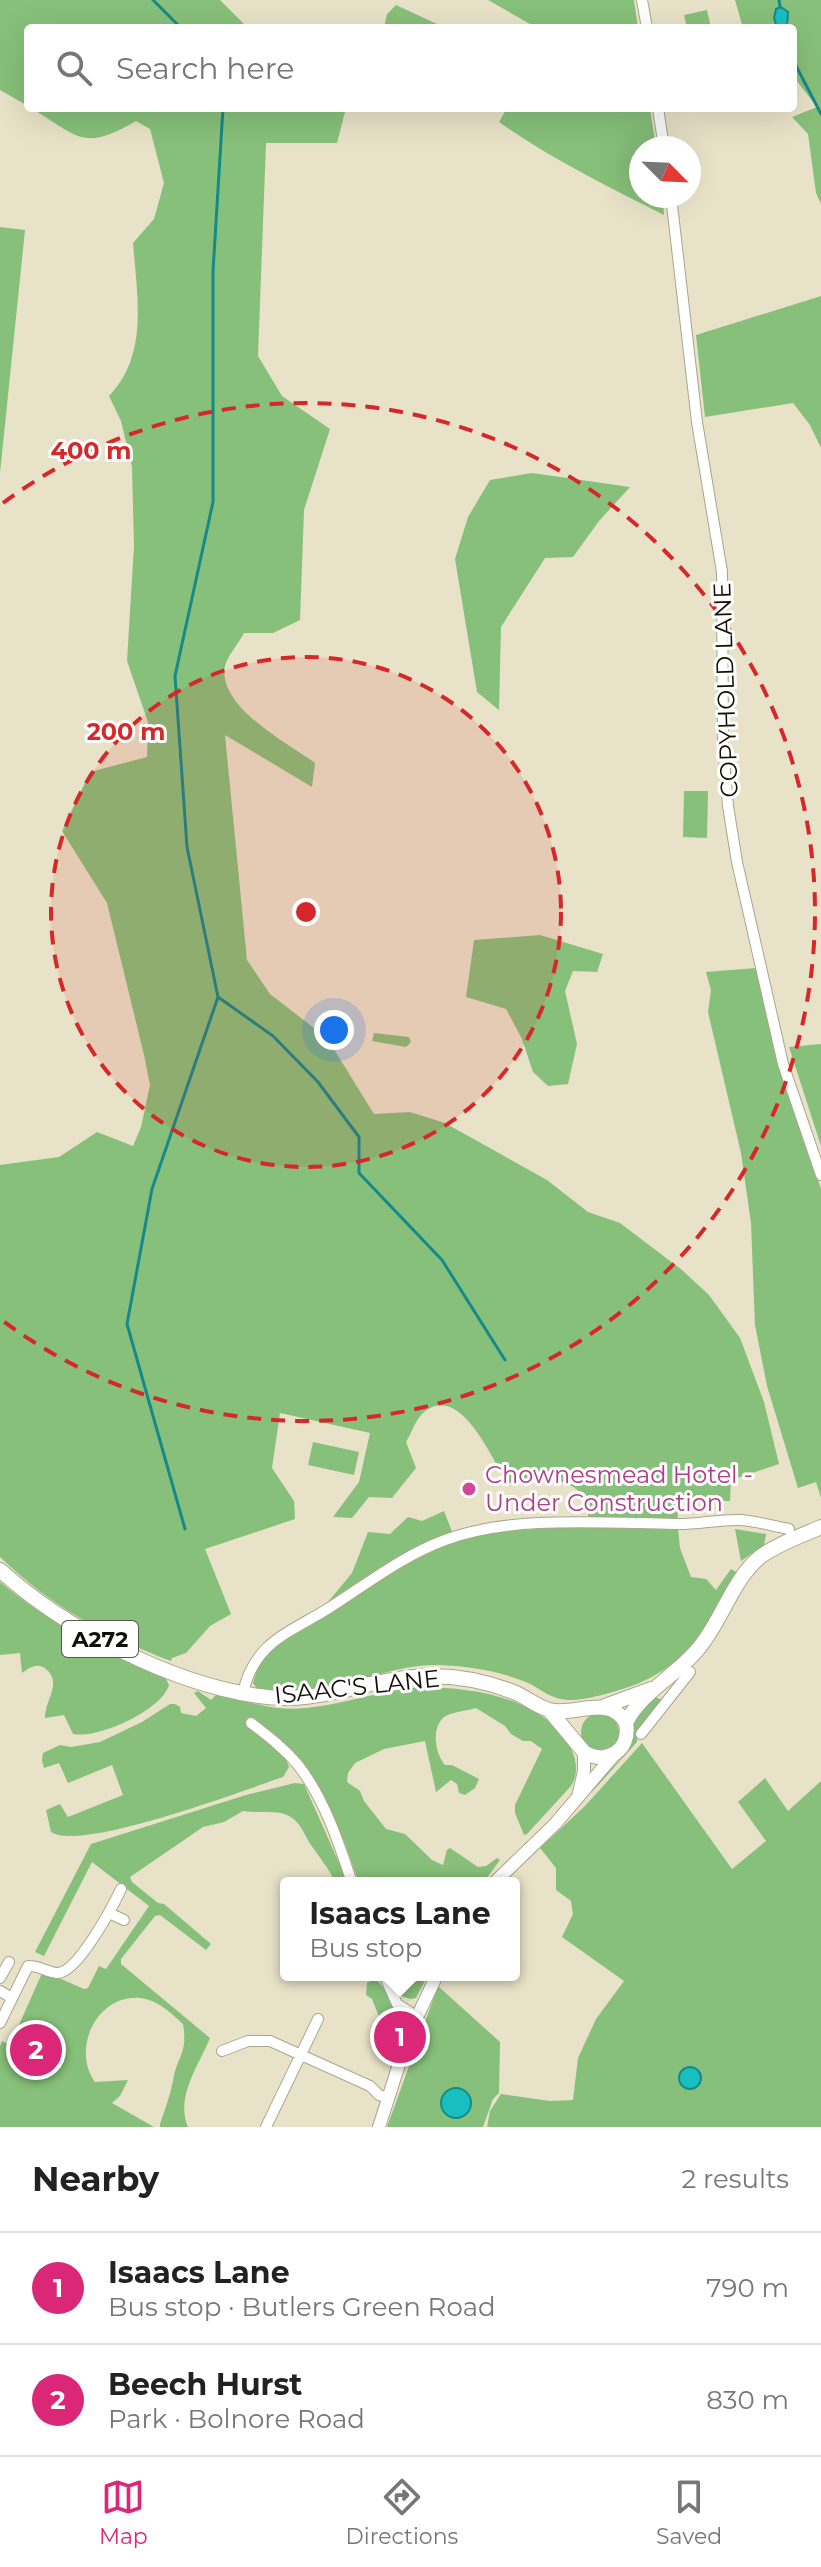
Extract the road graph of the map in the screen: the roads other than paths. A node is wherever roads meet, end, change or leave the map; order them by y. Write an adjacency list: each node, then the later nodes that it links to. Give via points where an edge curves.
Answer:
1 (642, 0): 2 (street)
2 (646, 24)
3 (659, 112): 4 (street)
4 (662, 136)
5 (672, 208): 6 (street, COPYHOLD LANE, via 697,422 722,572 728,806 783,1064)
6 (821, 1175)
7 (821, 1527): 11 (highway, via 751,1566 708,1636)
8 (789, 1529): 12 (street, via 772,1531 740,1520 570,1523 497,1528 444,1540 381,1572 282,1635 258,1655)
9 (0, 1570): 12 (highway, ISAAC'S LANE / A272, via 51,1611 120,1650)
10 (690, 1672): 13 (street)
11 (659, 1686): 13 (street); 14 (highway); 18 (highway, via 634,1708)
12 (243, 1693): 15 (highway, ISAAC'S LANE / A272, via 285,1699 398,1679 448,1677 508,1690)
13 (668, 1700): 19 (street)
14 (605, 1706): 16 (highway); 18 (highway)
15 (549, 1710): 16 (highway, ISAAC'S LANE / A272); 20 (highway, ISAAC'S LANE / A272)
16 (588, 1710): 20 (highway, via 578,1720 575,1735)
17 (251, 1723): 23 (street, via 304,1774)
18 (626, 1723): 21 (highway, via 624,1746)
19 (641, 1734)
20 (580, 1747): 21 (highway, via 598,1758); 22 (main road)
21 (613, 1756): 22 (main road)
22 (578, 1797): 24 (main road)
23 (350, 1877)
24 (500, 1877)
25 (121, 1889): 26 (street)
26 (109, 1913): 27 (street); 33 (street, via 76,1961 58,1973 28,1966)
27 (124, 1920)
28 (9, 1962): 29 (street)
29 (0, 1978)
30 (387, 1981): 34 (street, via 397,2004)
31 (434, 1981): 34 (main road)
32 (0, 1991): 33 (street)
33 (12, 1998): 36 (street)
34 (416, 2016): 39 (main road)
35 (318, 2019): 38 (street)
36 (0, 2023)
37 (222, 2051): 38 (street, via 260,2040)
38 (301, 2053): 40 (street); 42 (street)
39 (398, 2067): 40 (street, via 389,2081); 41 (main road)
40 (370, 2086): 41 (street)
41 (388, 2098): 43 (main road)
42 (266, 2127)
43 (379, 2127)

